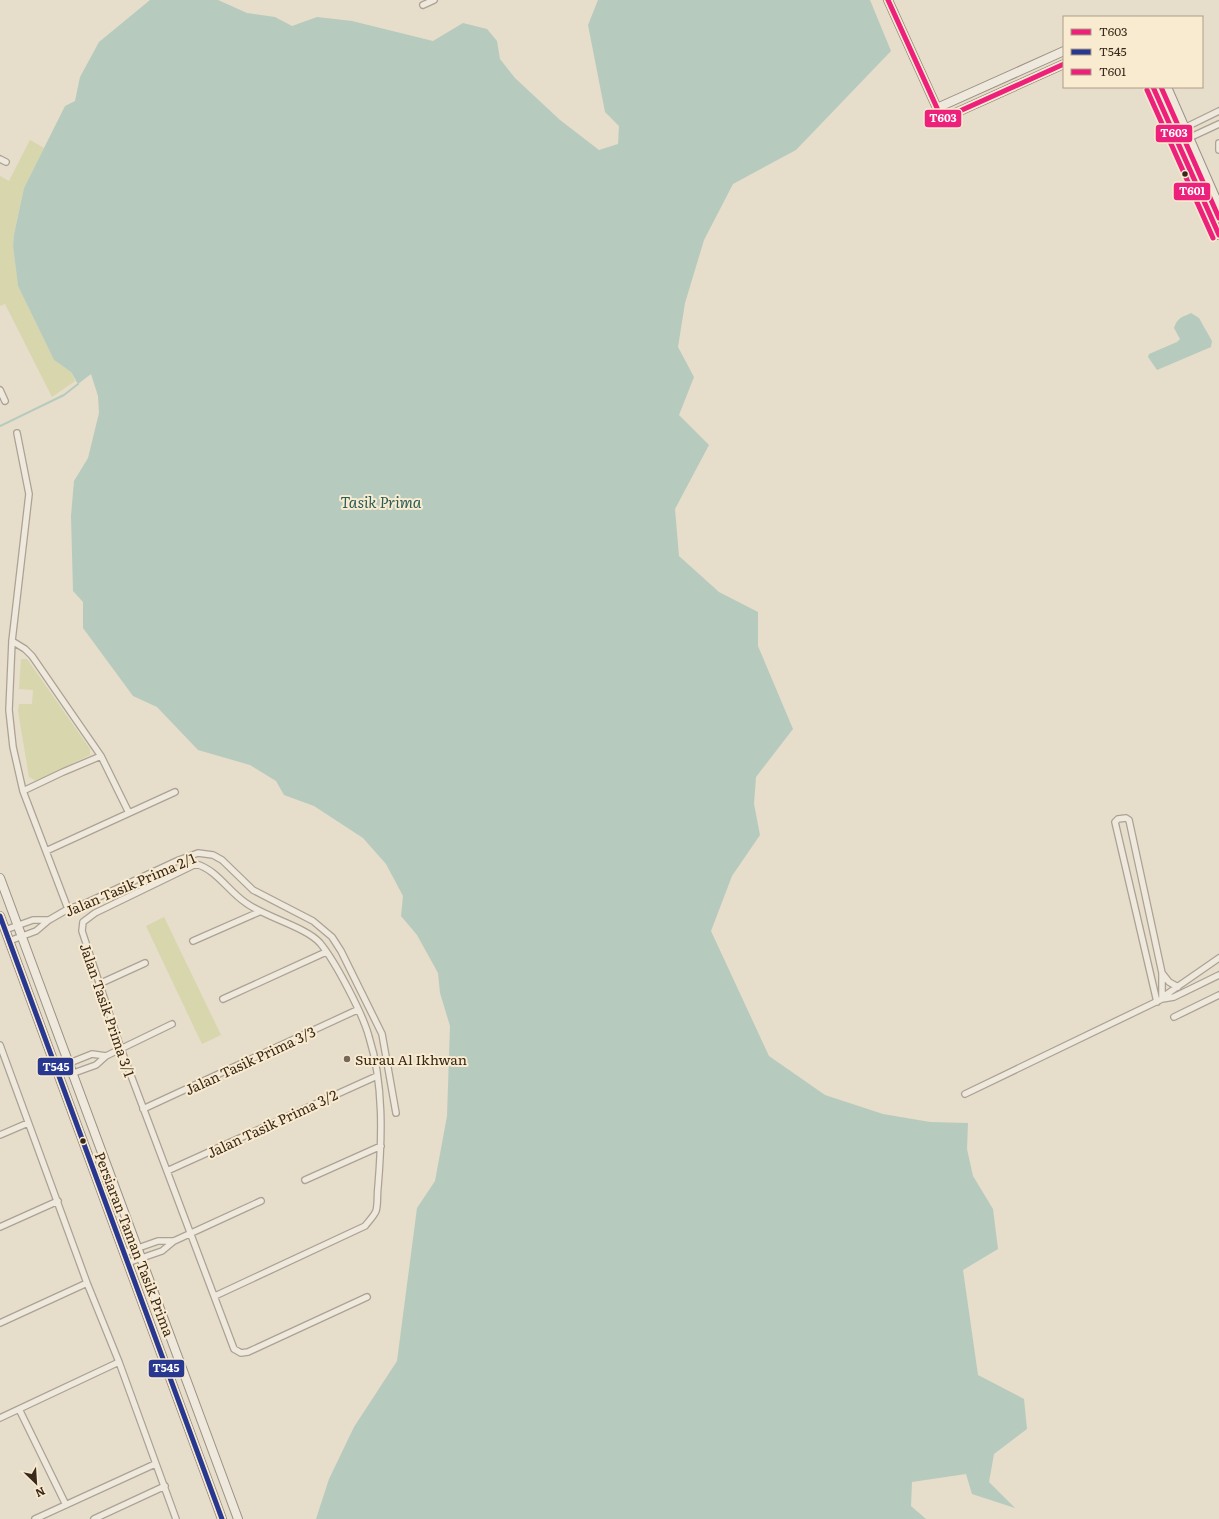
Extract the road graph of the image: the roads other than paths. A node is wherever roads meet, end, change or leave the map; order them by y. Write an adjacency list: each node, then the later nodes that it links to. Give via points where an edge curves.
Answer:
1 (434, 0): 3 (street)
2 (888, 0): 8 (main road)
3 (424, 5)
4 (1063, 51): 8 (main road)
5 (1063, 64): 8 (main road, via 942,119)
6 (1153, 88): 12 (main road)
7 (1167, 88): 11 (main road)
8 (937, 108)
9 (1219, 111): 11 (street)
10 (1219, 124): 13 (street)
11 (1185, 128): 12 (street); 13 (main road)
12 (1174, 133): 14 (main road)
13 (1189, 138): 14 (street); 19 (main road)
14 (1178, 143): 20 (main road)
15 (1219, 143): 16 (street)
16 (1219, 150)
17 (0, 159): 18 (street)
18 (6, 162)
19 (1219, 206)
20 (1219, 235)
21 (0, 390): 22 (street)
22 (5, 401)
23 (17, 433): 24 (street, via 29,494)
24 (12, 641): 25 (street, via 32,656); 26 (street, via 9,710 13,747)
25 (101, 756): 26 (street); 28 (street)
26 (23, 791): 29 (street)
27 (175, 792): 28 (street)
28 (129, 813): 29 (street)
29 (46, 850): 31 (street)
30 (0, 878): 35 (main road, Persiaran Taman Tasik Prima)
31 (68, 909): 34 (street, Jalan Tasik Prima 2/1); 61 (street, Jalan Tasik Prima 2/1, via 198,853 213,855 222,860 253,890 313,921 332,937 382,1034)
32 (260, 912): 39 (street); 40 (street, Jalan Tasik Prima 3/1, via 297,928 319,942); 45 (street, Jalan Tasik Prima 3/1, via 244,903 207,867 196,864 95,913 83,922 84,939)
33 (0, 916): 36 (main road, Persiaran Taman Tasik Prima)
34 (49, 920): 35 (street, Jalan Tasik Prima 2/1, via 33,920); 37 (street, Jalan Tasik Prima 2/1, via 36,931)
35 (17, 926): 36 (street, Jalan Tasik Prima 2/1); 37 (main road, Persiaran Taman Tasik Prima)
36 (5, 930): 38 (main road, Persiaran Taman Tasik Prima)
37 (21, 937): 38 (street, Jalan Tasik Prima 2/1); 56 (main road, Persiaran Taman Tasik Prima)
38 (9, 941): 73 (main road, Persiaran Taman Tasik Prima)
39 (193, 942)
40 (326, 952): 48 (street); 50 (street, Jalan Tasik Prima 3/1)
41 (1219, 958): 46 (street)
42 (145, 963): 45 (street)
43 (1162, 973): 46 (street, via 1169,982); 49 (street); 49 (street, via 1129,820 1118,819 1115,822)
44 (1219, 975): 49 (street, via 1174,997)
45 (99, 984): 54 (street, Jalan Tasik Prima 3/1)
46 (1178, 987): 49 (street)
47 (1219, 995): 51 (street)
48 (223, 999)
49 (1159, 1000): 59 (street)
50 (358, 1010): 58 (street, Jalan Tasik Prima 3/1, via 369,1036); 60 (street, Jalan Tasik Prima 3/3)
51 (1174, 1017)
52 (172, 1024): 54 (street)
53 (0, 1045): 62 (street)
54 (121, 1049): 55 (street); 60 (street, Jalan Tasik Prima 3/1)
55 (106, 1056): 56 (street, via 92,1054); 57 (street, via 96,1065)
56 (67, 1064): 57 (main road, Persiaran Taman Tasik Prima)
57 (71, 1074): 72 (main road, Persiaran Taman Tasik Prima)
58 (376, 1076): 64 (street, Jalan Tasik Prima 3/1); 65 (street, Jalan Tasik Prima 3/2)
59 (965, 1094)
60 (143, 1109): 65 (street, Jalan Tasik Prima 3/1)
61 (396, 1113)
62 (28, 1123): 63 (street); 67 (street)
63 (0, 1136)
64 (381, 1146): 66 (street); 77 (street, Jalan Tasik Prima 3/1, via 376,1211 365,1226)
65 (167, 1171): 70 (street, Jalan Tasik Prima 3/1)
66 (305, 1180)
67 (58, 1201): 69 (street); 76 (street)
68 (261, 1201): 70 (street)
69 (0, 1227)
70 (190, 1234): 71 (street); 77 (street, Jalan Tasik Prima 3/1)
71 (174, 1241): 72 (street, via 158,1241); 74 (street, via 162,1251)
72 (137, 1249): 73 (street); 74 (main road, Persiaran Taman Tasik Prima)
73 (124, 1253): 75 (main road, Persiaran Taman Tasik Prima)
74 (140, 1258): 75 (street); 90 (main road, Persiaran Taman Tasik Prima)
75 (127, 1262): 89 (main road, Persiaran Taman Tasik Prima)
76 (87, 1283): 79 (street); 80 (street)
77 (215, 1296): 78 (street, Jalan Tasik Prima 3/1, via 234,1349 241,1353 269,1343)
78 (367, 1297)
79 (0, 1323)
80 (120, 1362): 81 (street); 83 (street)
81 (19, 1409): 82 (street); 85 (street)
82 (0, 1418)
83 (155, 1464): 84 (street); 85 (street)
84 (165, 1486): 87 (street); 88 (street)
85 (66, 1505): 86 (street)
86 (35, 1519)
87 (94, 1519)
88 (176, 1519)
89 (222, 1519)
90 (238, 1519)

